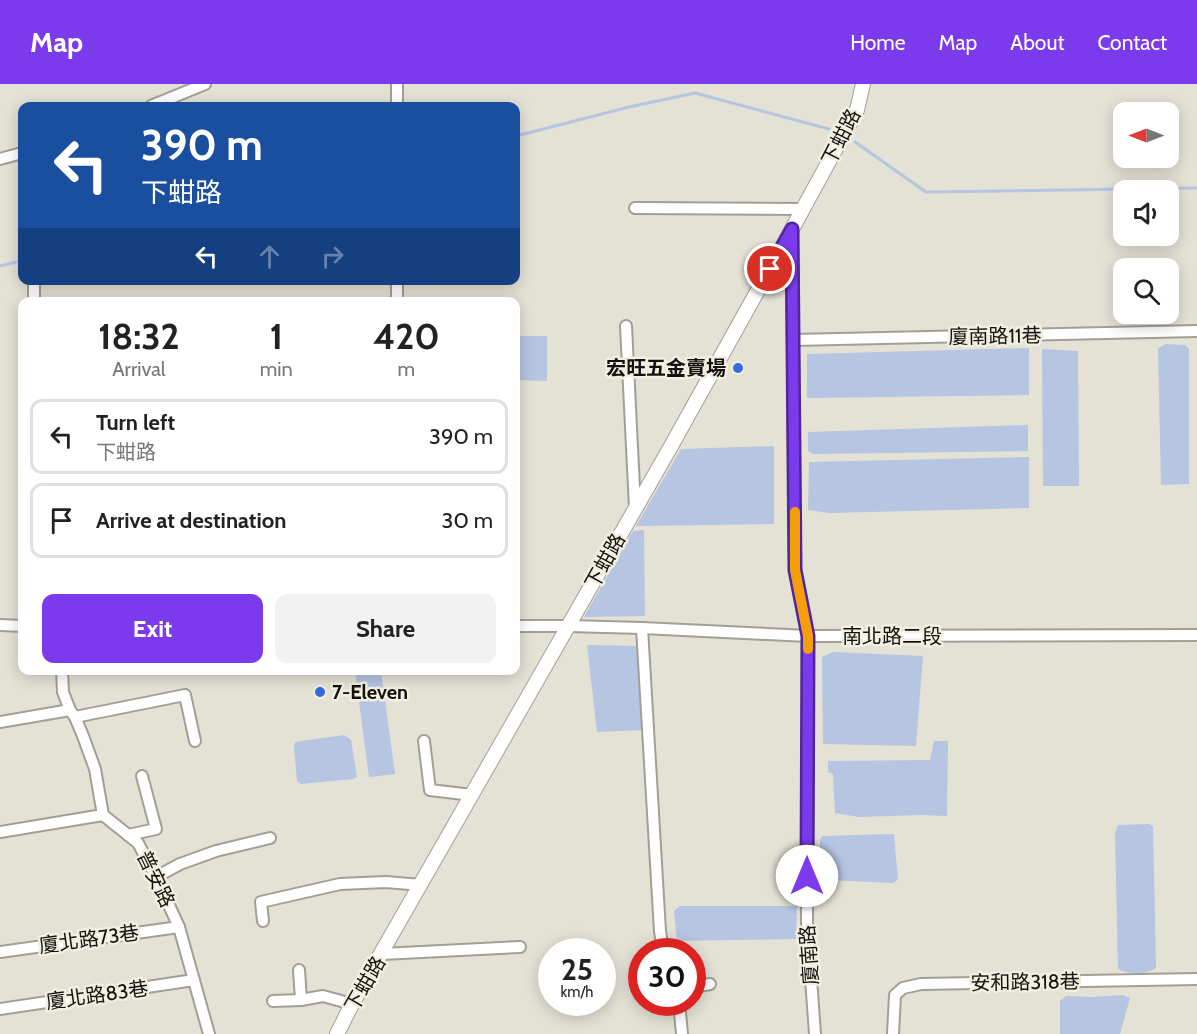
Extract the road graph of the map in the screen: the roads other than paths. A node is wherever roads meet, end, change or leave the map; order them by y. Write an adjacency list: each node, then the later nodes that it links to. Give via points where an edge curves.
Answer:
1 (205, 84): 4 (street)
2 (397, 84): 5 (street)
3 (863, 84): 9 (main road, 下蚶路, via 857,110)
4 (161, 102)
5 (397, 102)
6 (18, 154): 7 (street)
7 (0, 159)
8 (635, 208): 9 (street)
9 (803, 209): 10 (main road, 下蚶路)
10 (792, 229): 13 (street, 廈南路); 14 (main road, 下蚶路)
11 (626, 326): 14 (street)
12 (1197, 331): 13 (street, 廈南路11巷)
13 (793, 340): 21 (street, 廈南路, via 795,570)
14 (635, 508): 18 (main road, 下蚶路)
15 (0, 626): 16 (street)
16 (18, 626)
17 (520, 626): 18 (street, 南北路二段)
18 (568, 626): 19 (street, 南北路二段); 28 (main road, 下蚶路)
19 (642, 628): 21 (street, 南北路二段); 37 (street)
20 (1197, 635): 21 (street, 南北路二段)
21 (808, 636): 54 (street, 廈南路, via 807,923)
22 (62, 675): 23 (street, via 63,692)
23 (72, 713): 24 (street); 25 (street, via 185,695); 29 (street, via 95,769)
24 (0, 722)
25 (195, 741)
26 (424, 741): 28 (street, via 430,790)
27 (142, 776): 31 (street, via 156,829)
28 (472, 795): 34 (main road, 下蚶路)
29 (103, 815): 30 (street); 31 (street, 普安路)
30 (0, 832)
31 (128, 835): 33 (street, 普安路, via 138,843)
32 (270, 838): 33 (street, via 216,851)
33 (156, 878): 36 (street, 普安路)
34 (421, 885): 35 (street, via 340,884 261,902); 40 (main road, 下蚶路)
35 (263, 921)
36 (179, 927): 39 (street, 廈北路73巷); 43 (street, 普安路)
37 (661, 938)
38 (520, 947): 40 (street)
39 (0, 952)
40 (382, 954): 48 (main road, 下蚶路)
41 (298, 970): 46 (street)
42 (1197, 979): 55 (street, 安和路318巷, via 921,984 903,988 895,995)
43 (194, 980): 49 (street, 廈北路83巷); 51 (street, 普安路)
44 (710, 984): 45 (street)
45 (706, 985)
46 (302, 999): 47 (street); 48 (street, via 323,996)
47 (273, 1001)
48 (352, 1004): 52 (main road, 下蚶路)
49 (0, 1009)
50 (680, 1016): 53 (street)
51 (209, 1034)
52 (337, 1034)
53 (682, 1034)
54 (815, 1034)
55 (893, 1034)

